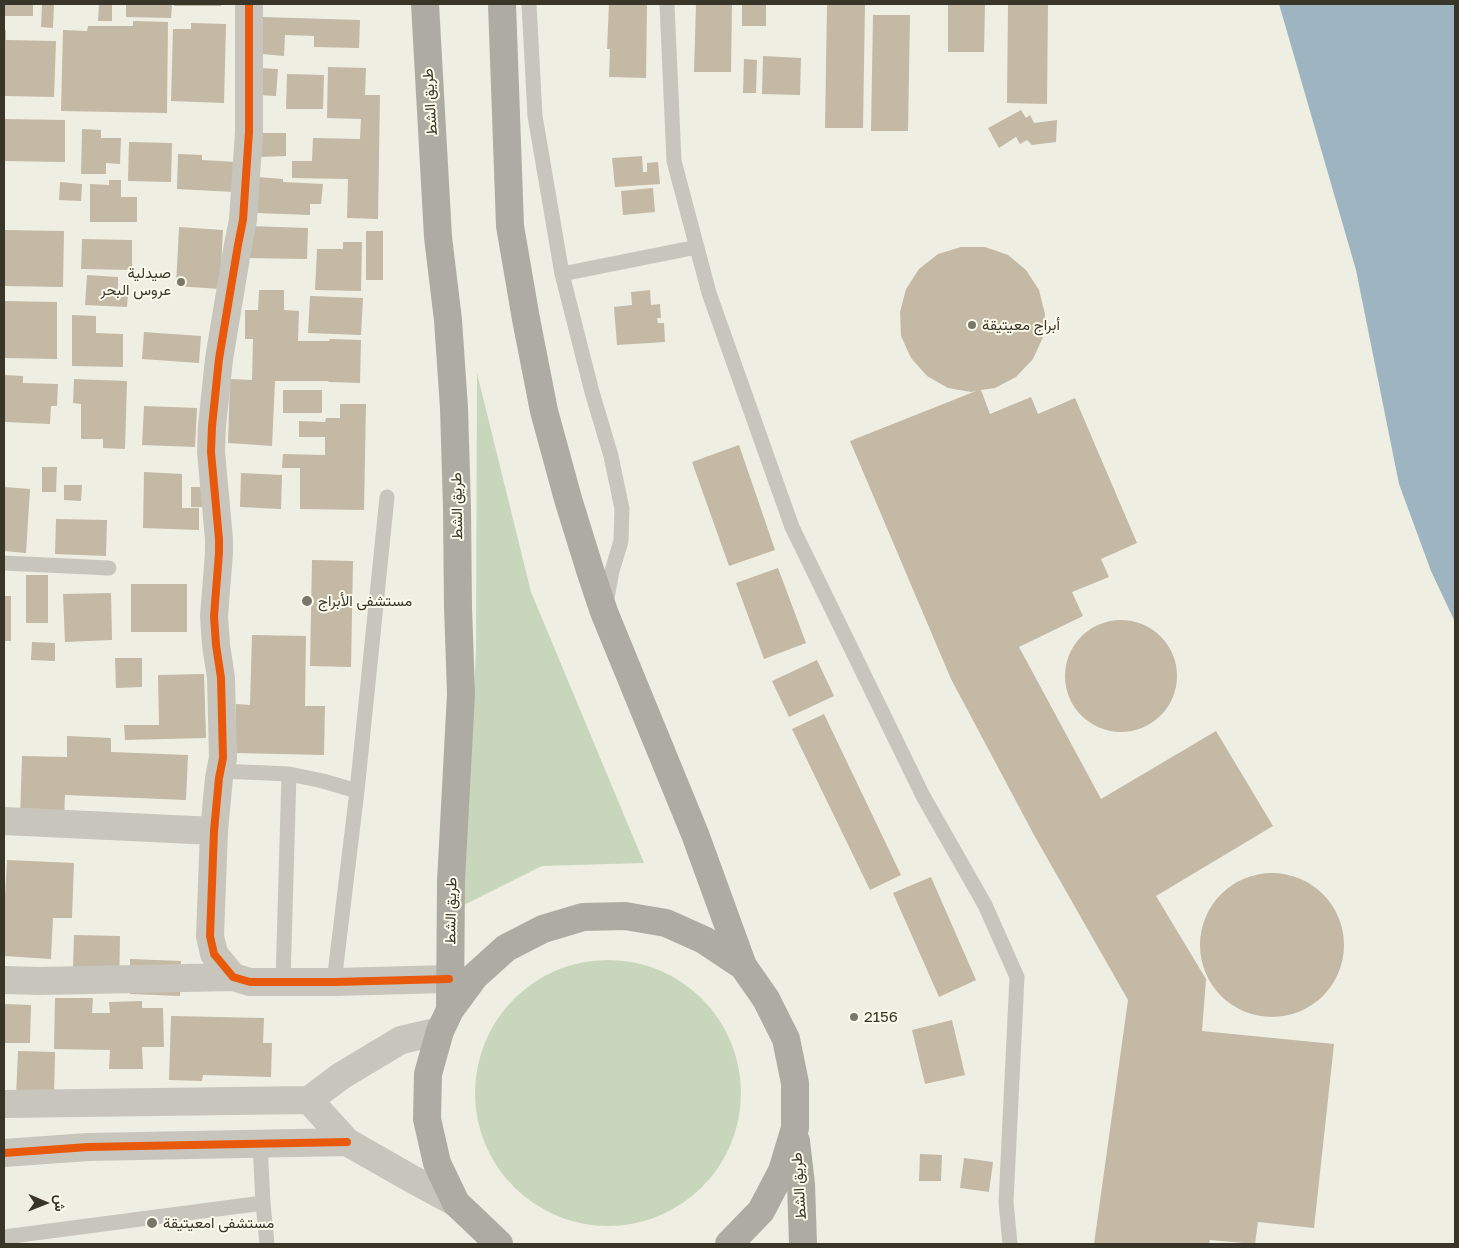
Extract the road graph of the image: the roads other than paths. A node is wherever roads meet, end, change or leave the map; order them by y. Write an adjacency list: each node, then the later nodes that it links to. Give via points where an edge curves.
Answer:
1 (249, 4): 12 (street, via 249,132 243,220 220,359 211,452 219,539 214,616 221,678)
2 (424, 4): 19 (highway, طريق الشط, via 438,237 454,408 457,508 461,694 451,881)
3 (502, 4): 11 (highway, via 510,226 544,411)
4 (530, 4): 7 (lane, via 535,116)
5 (667, 4): 6 (lane, via 674,161)
6 (697, 248): 7 (lane); 37 (lane, via 709,293 792,527 923,796 985,905 1017,978 1006,1202)
7 (562, 274): 11 (lane, via 622,509 621,541)
8 (388, 497): 14 (lane)
9 (4, 563): 10 (lane)
10 (109, 568)
11 (604, 612): 17 (highway, via 695,834)
12 (221, 771): 13 (lane); 16 (street)
13 (289, 774): 14 (lane); 21 (lane)
14 (357, 791): 22 (lane)
15 (4, 820): 16 (street)
16 (214, 831): 18 (street, via 210,936 214,954)
17 (743, 966): 23 (highway, via 704,940 666,923 625,916 583,918 543,928 506,948 475,976); 26 (highway, via 766,999 786,1040 795,1083)
18 (233, 977): 20 (street); 21 (street, via 250,982)
19 (450, 979): 22 (street); 23 (highway, طريق الشط)
20 (4, 980)
21 (282, 981): 22 (street)
22 (334, 982)
23 (445, 1020): 24 (street, via 401,1040 341,1076); 31 (highway, via 428,1074 427,1119 437,1163)
24 (309, 1100): 25 (street); 27 (street)
25 (4, 1104)
26 (794, 1128): 35 (highway, via 782,1171 761,1211); 36 (highway, طريق الشط, via 801,1184)
27 (347, 1142): 28 (street); 31 (street)
28 (260, 1144): 29 (street, via 88,1147); 30 (lane)
29 (4, 1153)
30 (264, 1203): 32 (lane); 33 (lane)
31 (456, 1203): 34 (highway)
32 (4, 1237)
33 (267, 1244)
34 (499, 1244)
35 (729, 1244)
36 (803, 1244)
37 (1010, 1244)

